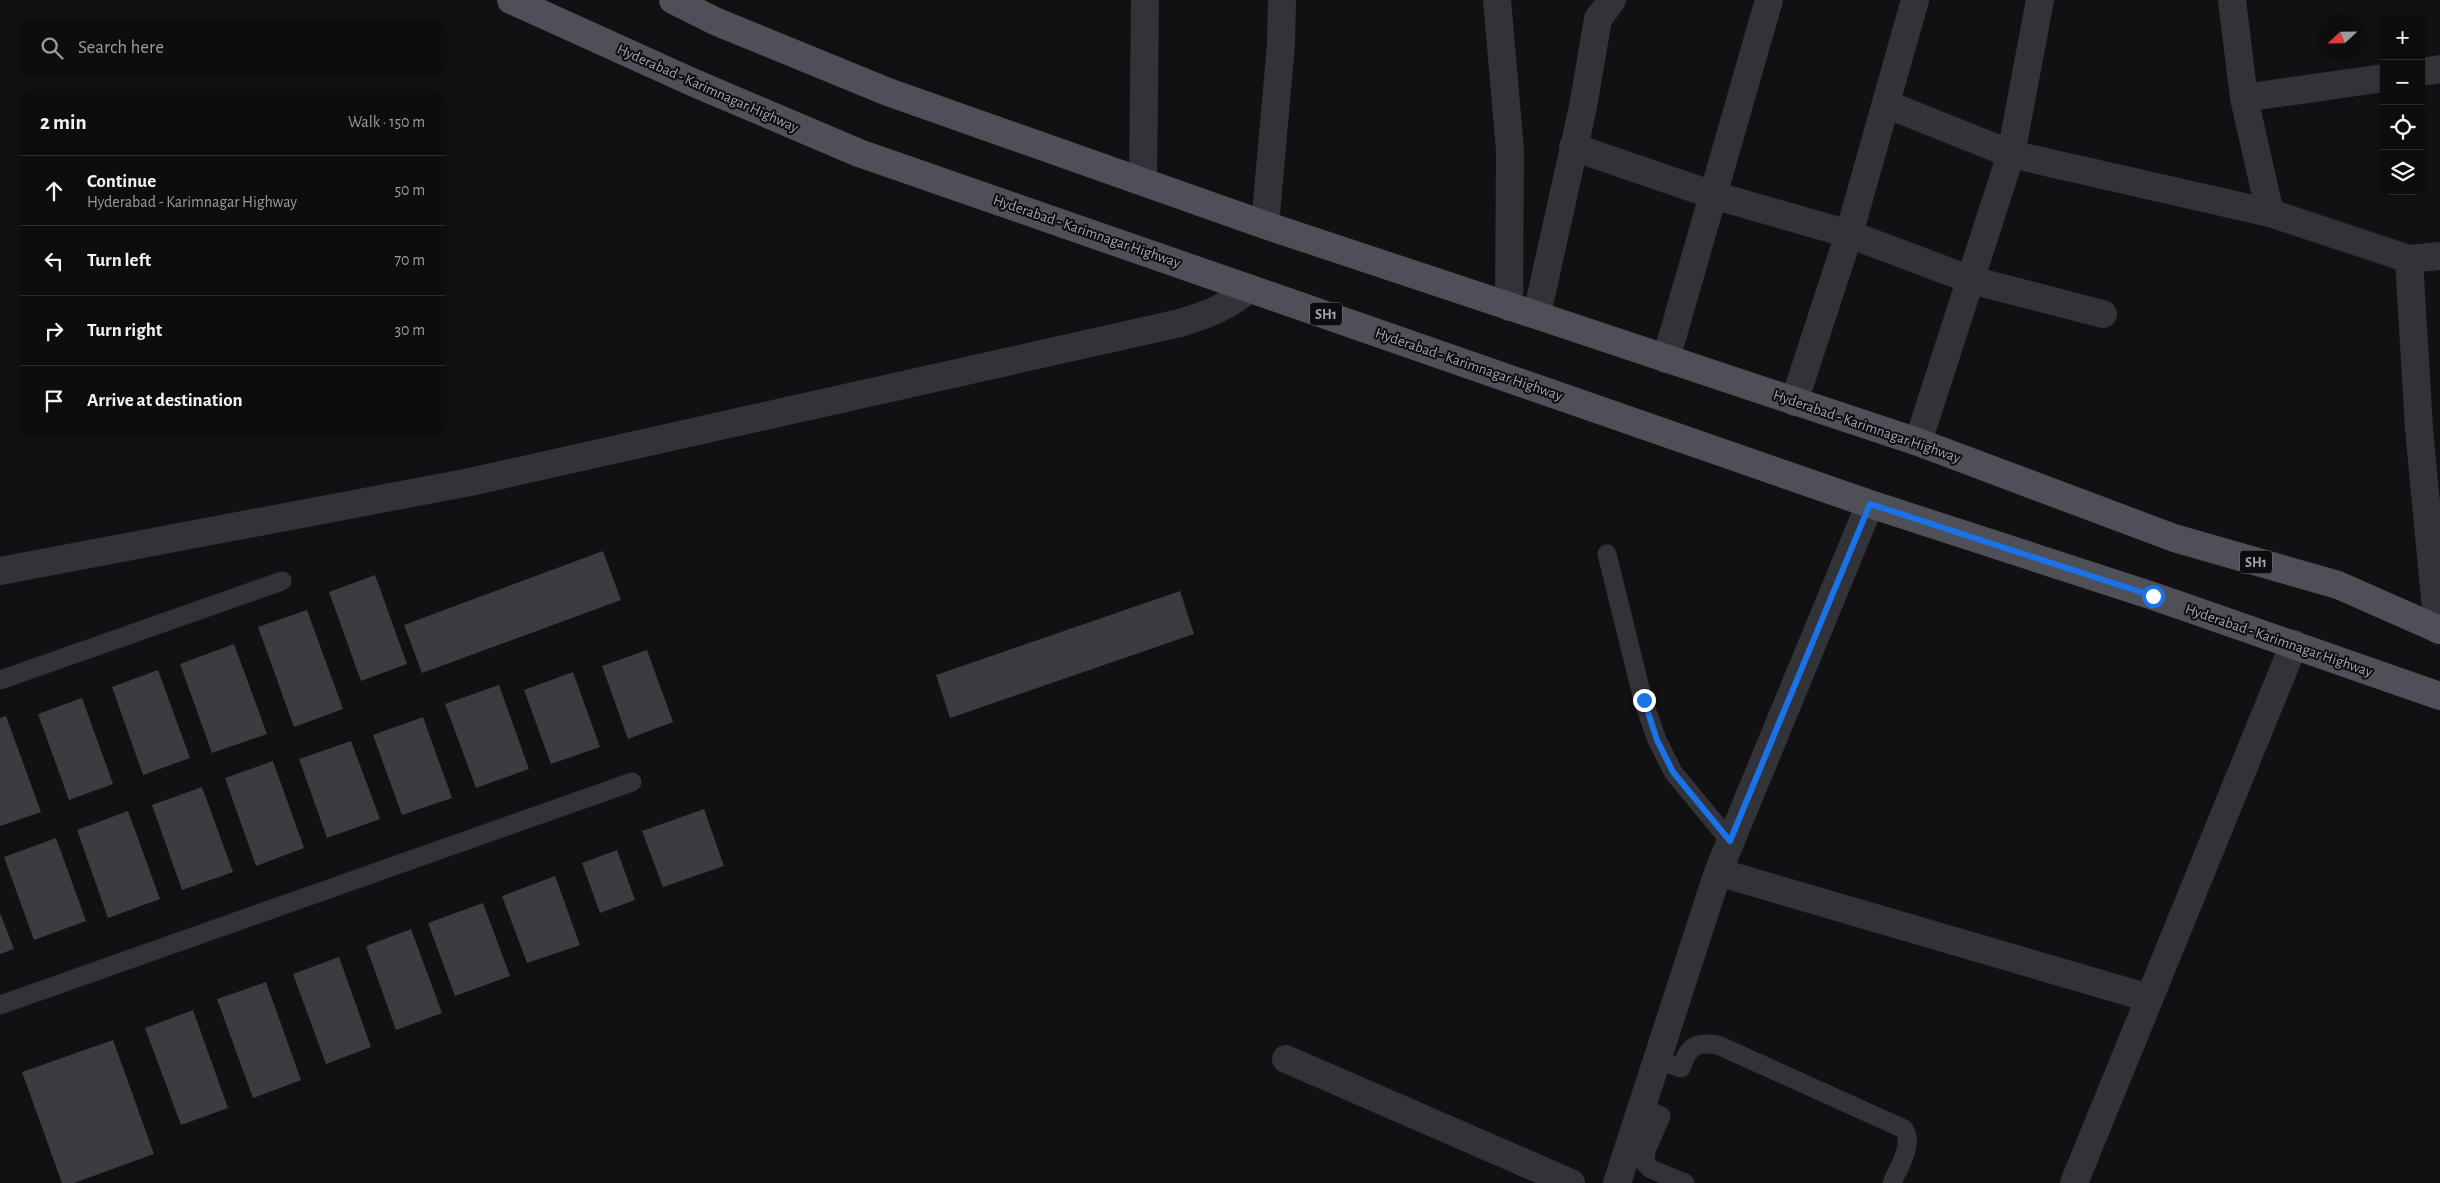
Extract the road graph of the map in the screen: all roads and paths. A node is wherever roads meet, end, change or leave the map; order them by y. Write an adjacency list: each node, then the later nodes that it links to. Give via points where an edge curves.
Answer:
1 (511, 0): 26 (main road, Hyderabad - Karimnagar Highway / SH1, via 859,153)
2 (673, 0): 18 (main road, Hyderabad - Karimnagar Highway / SH1, via 717,22 888,92)
3 (1145, 0): 18 (street)
4 (1282, 0): 21 (street)
5 (1497, 0): 27 (street, via 1510,150)
6 (1612, 0): 16 (street, via 1598,19)
7 (1769, 0): 19 (street)
8 (1916, 0): 15 (street)
9 (2040, 0): 17 (street)
10 (2232, 0): 14 (street)
11 (2440, 69): 12 (street)
12 (2425, 71)
13 (2380, 79): 14 (street)
14 (2244, 98): 20 (street)
15 (1886, 104): 17 (street); 22 (street)
16 (1573, 147): 19 (street); 28 (street)
17 (2011, 154): 20 (street); 25 (street)
18 (1143, 181): 21 (main road, Hyderabad - Karimnagar Highway / SH1)
19 (1713, 195): 22 (street); 30 (street)
20 (2270, 213): 24 (street)
21 (1265, 225): 27 (main road, Hyderabad - Karimnagar Highway / SH1)
22 (1849, 234): 25 (street); 31 (street)
23 (2440, 256): 24 (street)
24 (2409, 259): 32 (street)
25 (1971, 280): 29 (street); 33 (street)
26 (1249, 288): 34 (main road, Hyderabad - Karimnagar Highway / SH1); 36 (street, via 1240,298 1213,313 1180,323 470,482)
27 (1509, 307): 28 (main road, Hyderabad - Karimnagar Highway / SH1)
28 (1537, 314): 30 (main road, Hyderabad - Karimnagar Highway / SH1)
29 (2103, 314)
30 (1666, 359): 31 (main road, Hyderabad - Karimnagar Highway / SH1)
31 (1794, 402): 33 (main road, Hyderabad - Karimnagar Highway / SH1)
32 (2429, 428): 38 (street)
33 (1918, 442): 38 (main road, Hyderabad - Karimnagar Highway / SH1, via 2174,538 2338,586)
34 (1870, 504): 39 (main road, Hyderabad - Karimnagar Highway / SH1); 43 (street)
35 (1607, 554): 43 (lane, via 1657,740 1673,772)
36 (0, 571)
37 (282, 581): 40 (lane)
38 (2439, 630)
39 (2294, 644): 41 (main road, Hyderabad - Karimnagar Highway / SH1); 45 (street)
40 (0, 680)
41 (2440, 696)
42 (632, 782): 46 (lane)
43 (1730, 841): 44 (street)
44 (1718, 872): 45 (street); 48 (street)
45 (2149, 998): 54 (street)
46 (0, 1004)
47 (1286, 1059): 50 (street)
48 (1657, 1060): 49 (street); 53 (lane, via 1681,1068 1686,1053 1696,1044 1718,1045 1904,1129 1909,1137 1908,1145)
49 (1642, 1108): 51 (street); 52 (lane, via 1661,1116 1646,1151 1645,1163 1651,1169)
50 (1571, 1183)
51 (1617, 1183)
52 (1685, 1183)
53 (1892, 1183)
54 (2074, 1183)

